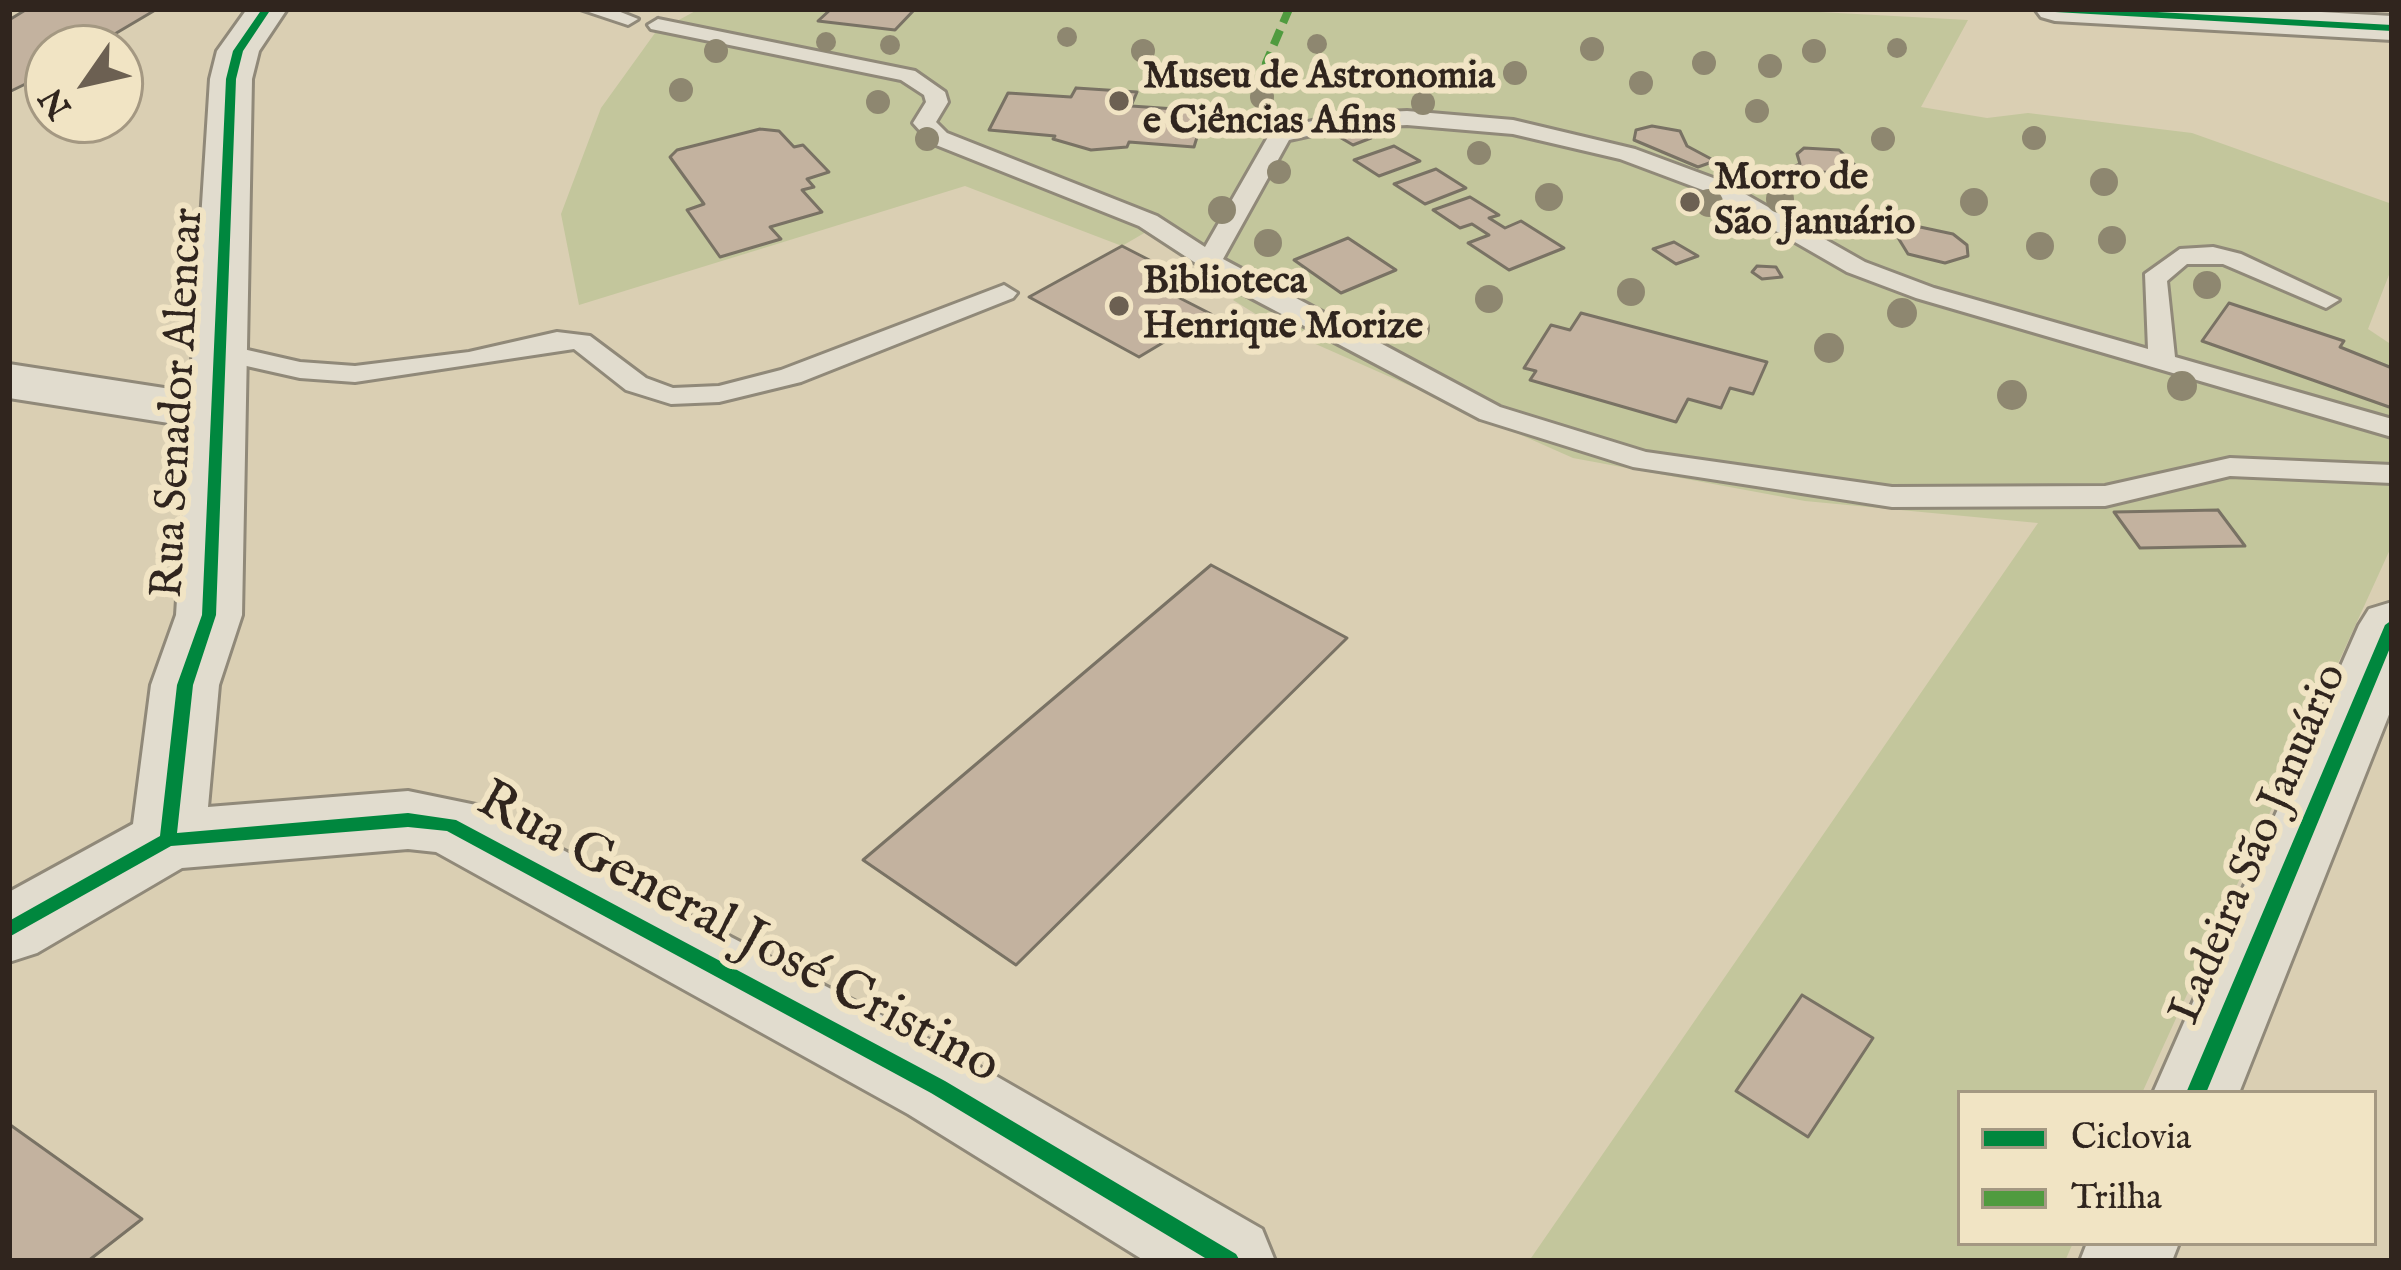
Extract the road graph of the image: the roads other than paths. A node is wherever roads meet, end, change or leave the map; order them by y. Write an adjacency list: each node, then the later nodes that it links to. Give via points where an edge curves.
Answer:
1 (267, 9): 10 (street, Rua Senador Alencar, via 238,51 231,79)
2 (590, 9): 4 (lane)
3 (2055, 9): 6 (street)
4 (628, 19)
5 (658, 25): 7 (lane, via 908,75 934,92 928,130 978,158 1148,221)
6 (2392, 28)
7 (1210, 258): 11 (lane, via 1280,135 1407,118 1513,127 1627,154 1716,187 1856,267 1925,293); 15 (lane, via 1268,298 1490,412 1642,461 1892,497 2105,496 2230,467)
8 (1004, 293): 10 (lane, via 791,376 719,394 670,396 636,384 581,342 355,374)
9 (2326, 300): 11 (lane, via 2232,259 2180,256 2154,279)
10 (221, 352): 13 (street, Rua Senador Alencar)
11 (2162, 358): 14 (lane)
12 (9, 381): 13 (street)
13 (217, 413): 17 (street, Rua Senador Alencar, via 208,615 185,685)
14 (2392, 428)
15 (2392, 473)
16 (2392, 625): 19 (street, Ladeira São Januário)
17 (168, 841): 18 (street); 20 (street, Rua General José Cristino, via 408,820 450,825 938,1087)
18 (9, 930)
19 (2197, 1090)
20 (1229, 1261)

